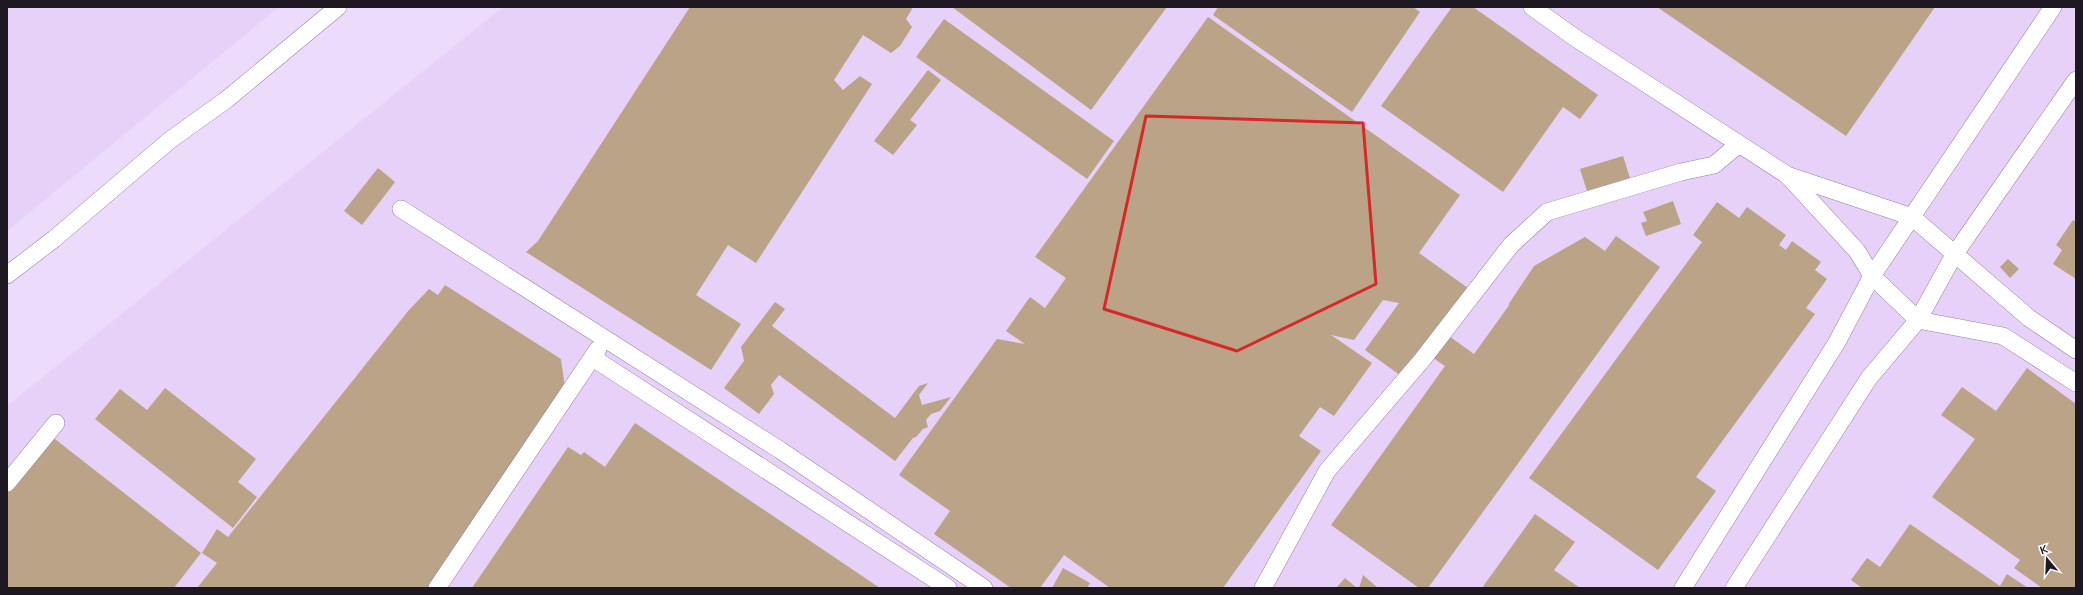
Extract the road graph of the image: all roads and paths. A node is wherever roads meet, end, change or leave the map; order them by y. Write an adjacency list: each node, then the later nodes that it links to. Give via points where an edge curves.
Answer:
1 (338, 7): 10 (street, via 226,100 170,140 54,239)
2 (1532, 7): 5 (street)
3 (2053, 7): 8 (street)
4 (2076, 80): 9 (street)
5 (1739, 144): 6 (street); 23 (street, via 1714,165 1681,172 1547,212 1510,245 1422,360 1327,471)
6 (1787, 175): 8 (street); 11 (street, via 1857,251)
7 (401, 209): 13 (street)
8 (1912, 217): 9 (street); 11 (street)
9 (1954, 255): 12 (street); 14 (street, via 2029,318)
10 (7, 275)
11 (1872, 276): 12 (street); 19 (street, via 1837,342)
12 (1918, 320): 16 (street, via 2003,336); 24 (street, via 1869,378)
13 (604, 337): 15 (street); 22 (street, via 780,450)
14 (2076, 350)
15 (593, 358): 20 (street); 21 (street)
16 (2076, 383)
17 (56, 423): 18 (street)
18 (7, 483)
19 (1688, 586)
20 (437, 588)
21 (948, 588)
22 (984, 588)
23 (1263, 588)
24 (1734, 588)

